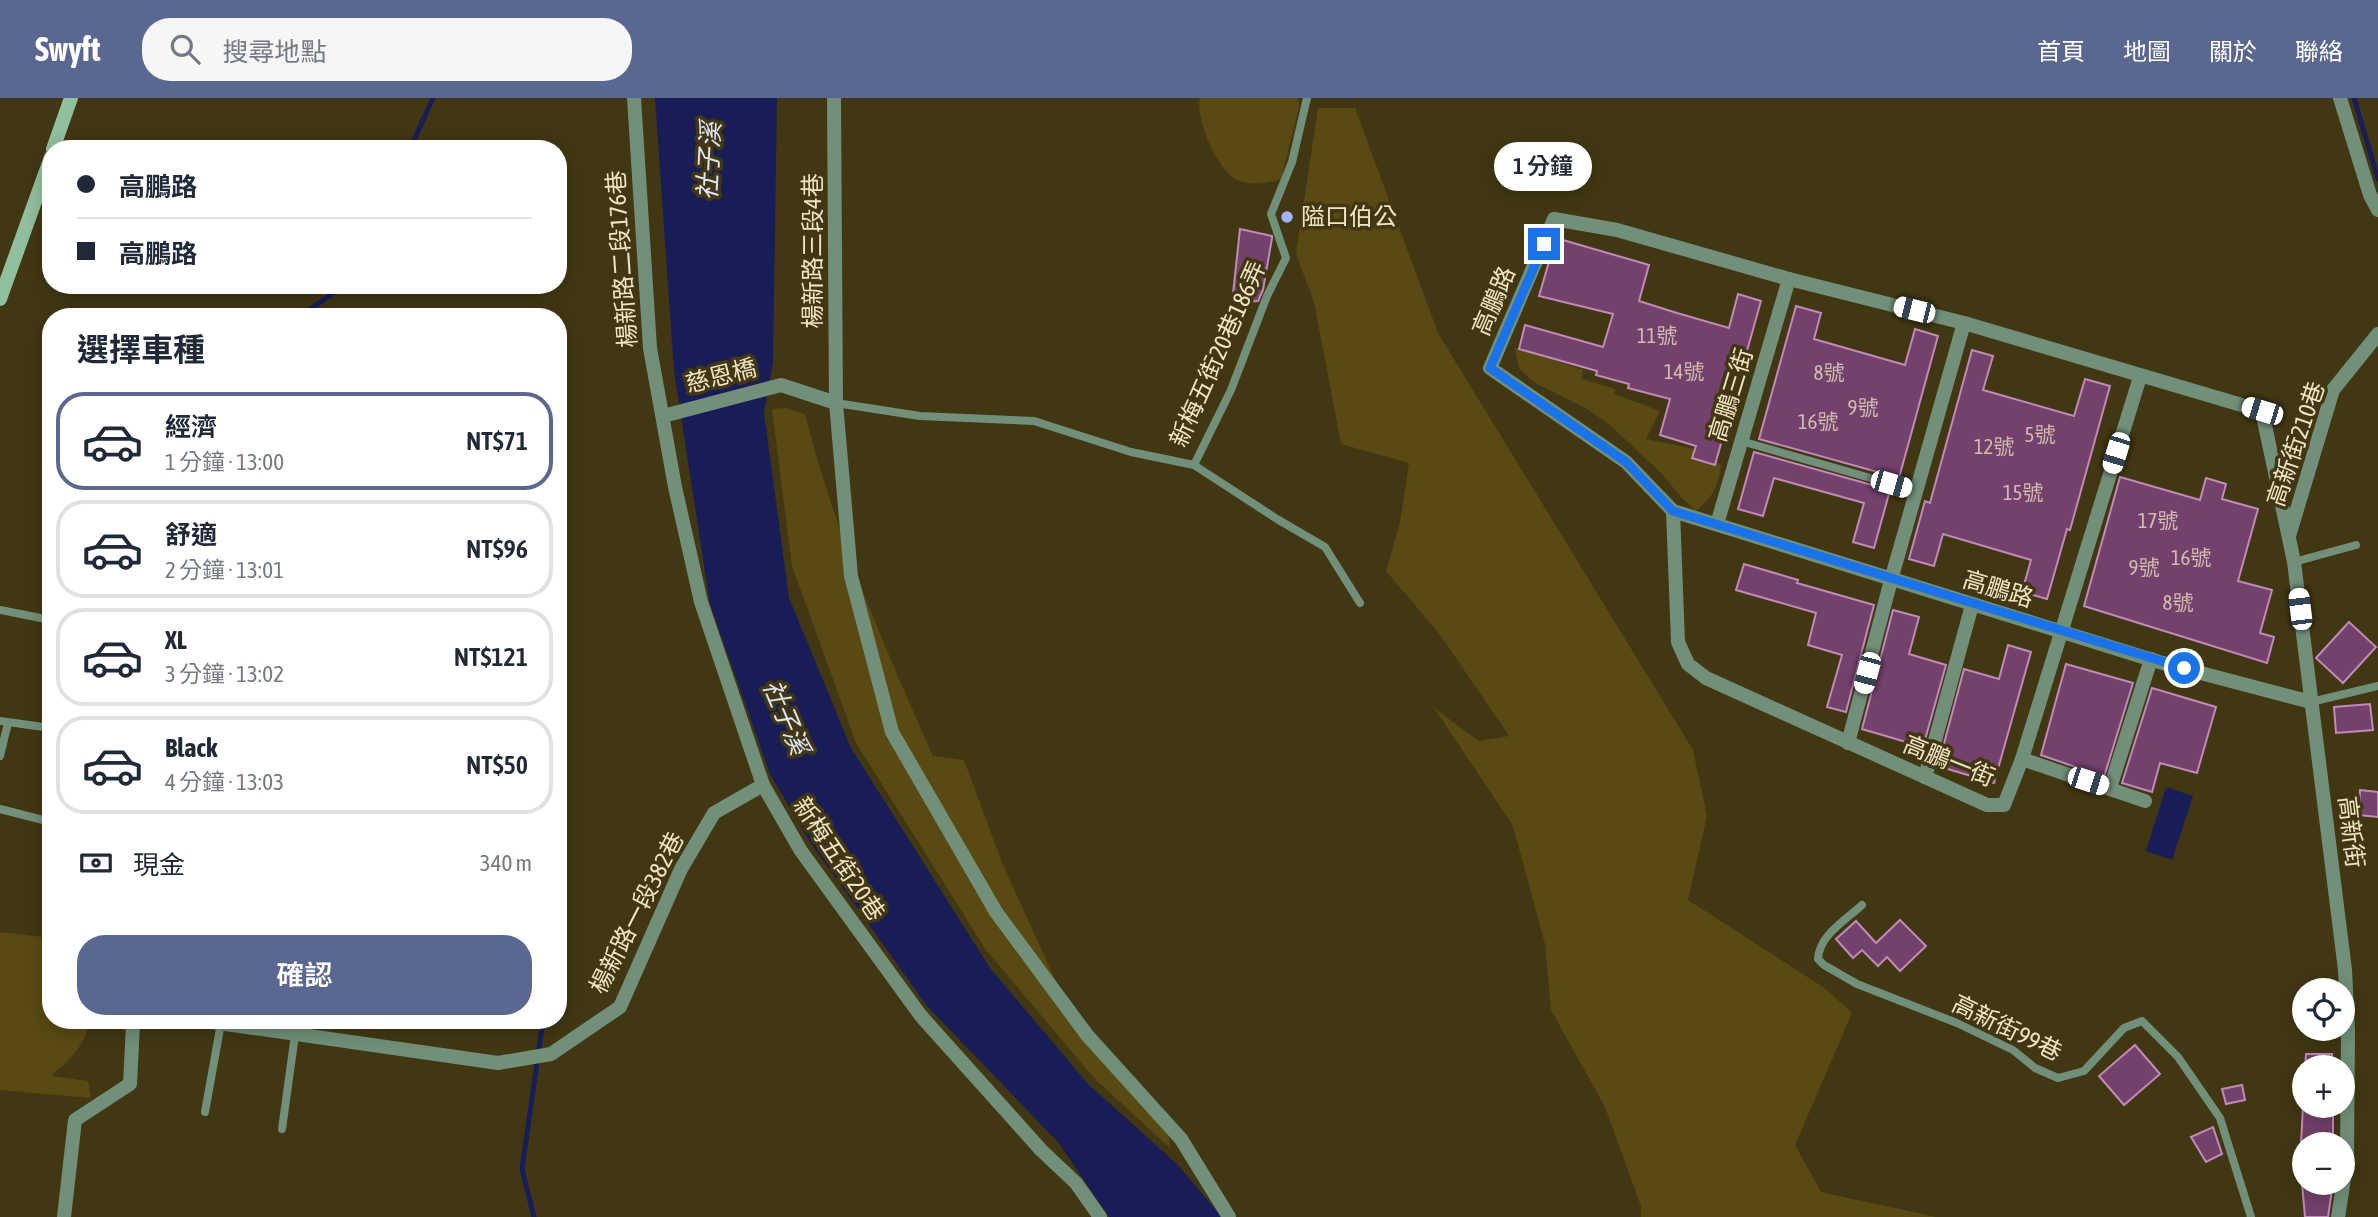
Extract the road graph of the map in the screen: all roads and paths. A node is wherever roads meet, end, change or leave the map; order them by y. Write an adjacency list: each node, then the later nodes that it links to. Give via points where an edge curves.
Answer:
1 (71, 98): 6 (main road)
2 (634, 98): 16 (street, 楊新路二段176巷, via 650,348)
3 (834, 98): 15 (street, 楊新路三段4巷)
4 (1307, 98): 18 (lane, 新梅五街20巷186弄, via 1292,162 1271,214 1286,258)
5 (2340, 98): 8 (street)
6 (57, 140)
7 (42, 182): 10 (main road)
8 (2378, 210)
9 (1789, 279): 11 (street, 高鵬路); 17 (street, 高鵬三街); 20 (street, 高鵬路, via 1617,230 1554,219 1490,368 1626,462)
10 (0, 299)
11 (1964, 323): 13 (street, 高鵬路); 19 (street)
12 (2378, 334): 22 (street, 高新街210巷, via 2333,390)
13 (2140, 377): 22 (street, 高鵬路, via 2262,411); 30 (street, 高鵬一街)
14 (781, 384): 15 (street, 新梅五街20巷186弄); 16 (street, 慈恩橋)
15 (836, 403): 18 (lane, 新梅五街20巷186弄, via 920,416 1034,421 1131,452); 54 (street, 楊新路三段4巷, via 851,576 892,732 996,912 1087,1035 1181,1139)
16 (668, 414): 40 (street, 新梅五街20巷, via 675,487 701,603)
17 (1741, 440): 19 (lane); 21 (street, 高鵬三街)
18 (1194, 465): 26 (lane, via 1325,547)
19 (1916, 491): 25 (street)
20 (1673, 511): 21 (street, 高鵬路); 36 (street, 高鵬一街, via 1678,642 1688,664 1706,678)
21 (1717, 524): 25 (street, 高鵬路)
22 (2289, 538): 24 (street, 高新街)
23 (2356, 545): 24 (lane)
24 (2294, 562): 33 (street, 高新街)
25 (1891, 580): 27 (street, 高鵬路); 36 (street)
26 (1360, 603)
27 (1972, 605): 30 (street, 高鵬路); 39 (street)
28 (0, 610): 29 (lane)
29 (42, 618)
30 (2060, 631): 31 (street, 高鵬路); 38 (street, 高鵬一街)
31 (2151, 659): 33 (street, 高鵬路); 41 (street)
32 (2378, 686): 33 (lane)
33 (2311, 702): 56 (street, 高新街, via 2345,970 2347,1160)
34 (4, 722): 35 (lane); 37 (lane)
35 (42, 727)
36 (1848, 744): 39 (street, 高鵬一街)
37 (0, 756)
38 (2022, 759): 39 (street, 高鵬一街, via 2004,805 1987,805); 41 (street)
39 (1925, 777)
40 (763, 785): 49 (street, 楊新路一段382巷, via 714,813 681,869 620,1007 551,1054 498,1063); 53 (street, 新梅五街20巷, via 801,851 921,1016 1076,1183)
41 (2110, 788): 42 (street)
42 (2145, 801)
43 (0, 809): 44 (lane)
44 (42, 820)
45 (1862, 905): 55 (lane, 高新街99巷, via 1824,939 1818,949 1818,959 1824,965 1857,984 2013,1050 2035,1068 2058,1078 2084,1071 2124,1028 2142,1021 2178,1057 2220,1118)
46 (133, 1029): 52 (street, via 130,1084 75,1119)
47 (220, 1029): 50 (lane)
48 (261, 1029): 49 (street, 楊新路一段382巷)
49 (295, 1035): 51 (lane)
50 (205, 1112)
51 (282, 1129)
52 (64, 1217)
53 (1100, 1217)
54 (1230, 1217)
55 (2251, 1217)
56 (2338, 1217)

